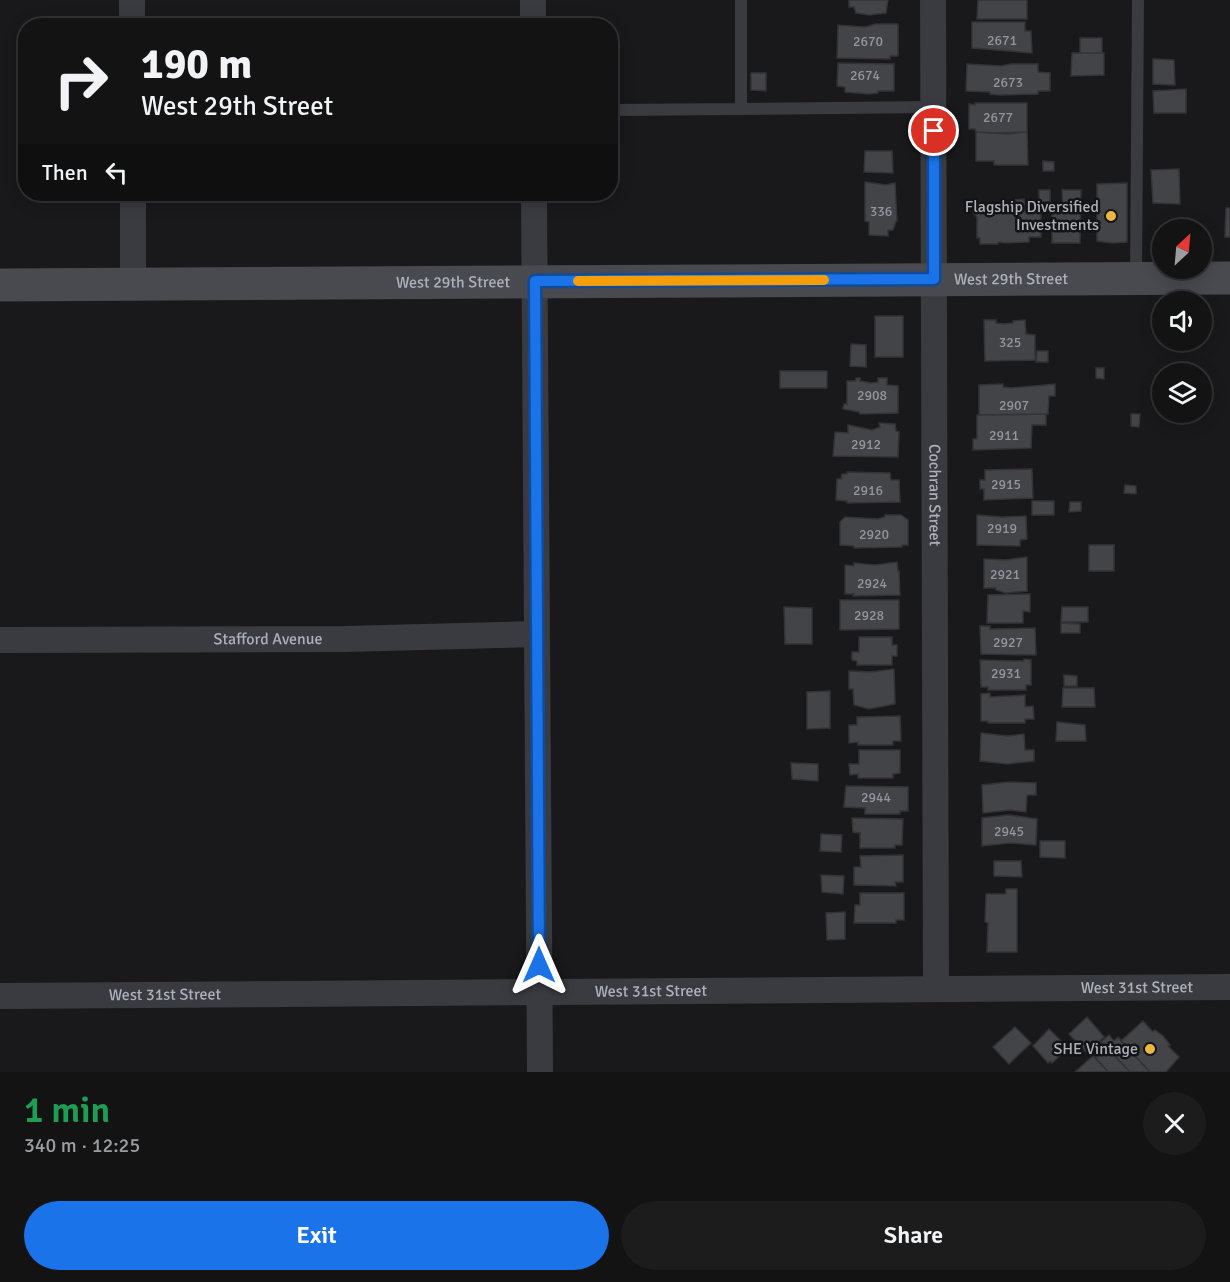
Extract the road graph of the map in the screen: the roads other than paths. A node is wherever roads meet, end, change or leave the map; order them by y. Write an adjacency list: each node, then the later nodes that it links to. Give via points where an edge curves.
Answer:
1 (132, 0): 6 (street)
2 (533, 0): 7 (street)
3 (741, 0): 9 (lane)
4 (933, 0): 8 (street, Cochran Street)
5 (1138, 0): 13 (lane)
6 (132, 18)
7 (533, 18)
8 (934, 108): 9 (lane); 15 (street, Cochran Street)
9 (741, 109): 10 (lane)
10 (618, 110)
11 (133, 201): 18 (street)
12 (534, 201): 16 (street)
13 (1136, 278): 14 (street, West 29th Street); 15 (street, West 29th Street)
14 (1230, 278)
15 (934, 279): 16 (street, West 29th Street); 22 (street, Cochran Street)
16 (535, 281): 18 (street, West 29th Street); 19 (street)
17 (0, 285): 18 (street, West 29th Street)
18 (133, 285)
19 (537, 634): 20 (street, Stafford Avenue); 23 (street)
20 (0, 640)
21 (1230, 987): 22 (street, West 31st Street)
22 (936, 989): 23 (street, West 31st Street)
23 (540, 991): 24 (street, West 31st Street); 25 (street)
24 (0, 996)
25 (540, 1072)

